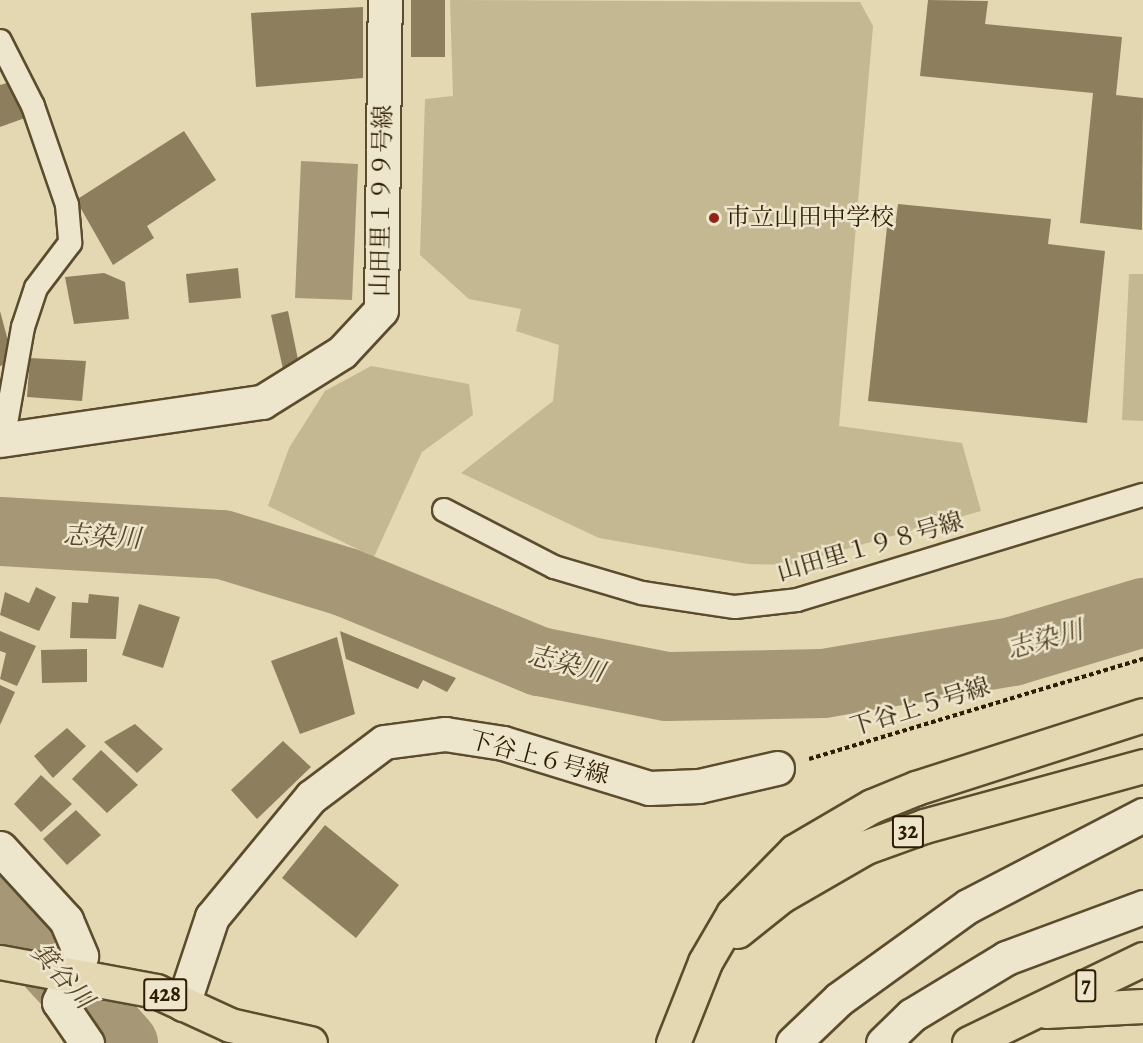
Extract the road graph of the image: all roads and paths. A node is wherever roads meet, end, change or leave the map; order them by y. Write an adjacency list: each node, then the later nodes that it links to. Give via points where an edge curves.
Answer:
1 (385, 0): 3 (street, 山田里１９９号線, via 381,310 342,352 262,402)
2 (0, 40): 3 (lane, via 33,106 68,205 70,243 36,288 23,327)
3 (1, 440)
4 (1143, 495): 5 (lane, 山田里１９８号線, via 797,600 735,607 642,593 554,567)
5 (444, 510)
6 (1143, 659): 9 (path, 下谷上５号線)
7 (1143, 715): 14 (highway, via 916,788 831,828 760,881)
8 (1143, 766): 14 (highway, 32, via 924,826 866,847 781,896)
9 (777, 768): 17 (street, 下谷上６号線, via 699,786 649,788 502,743 445,734 384,742 310,797 212,917)
10 (1143, 815): 24 (street, via 968,906 838,999)
11 (0, 848): 16 (street, via 66,920)
12 (1143, 907): 25 (street, via 1006,958 912,1015)
13 (1143, 959): 19 (highway, 7)
14 (705, 962): 23 (highway)
15 (9, 964): 16 (highway, 428)
16 (77, 978): 17 (highway, 428, via 156,991); 21 (street)
17 (183, 1004): 20 (highway, 428)
18 (1143, 1006): 19 (highway, 7)
19 (1030, 1012): 26 (highway, 7)
20 (238, 1034): 22 (highway, 428)
21 (87, 1043)
22 (310, 1043)
23 (673, 1043)
24 (793, 1043)
25 (883, 1043)
26 (969, 1043)

